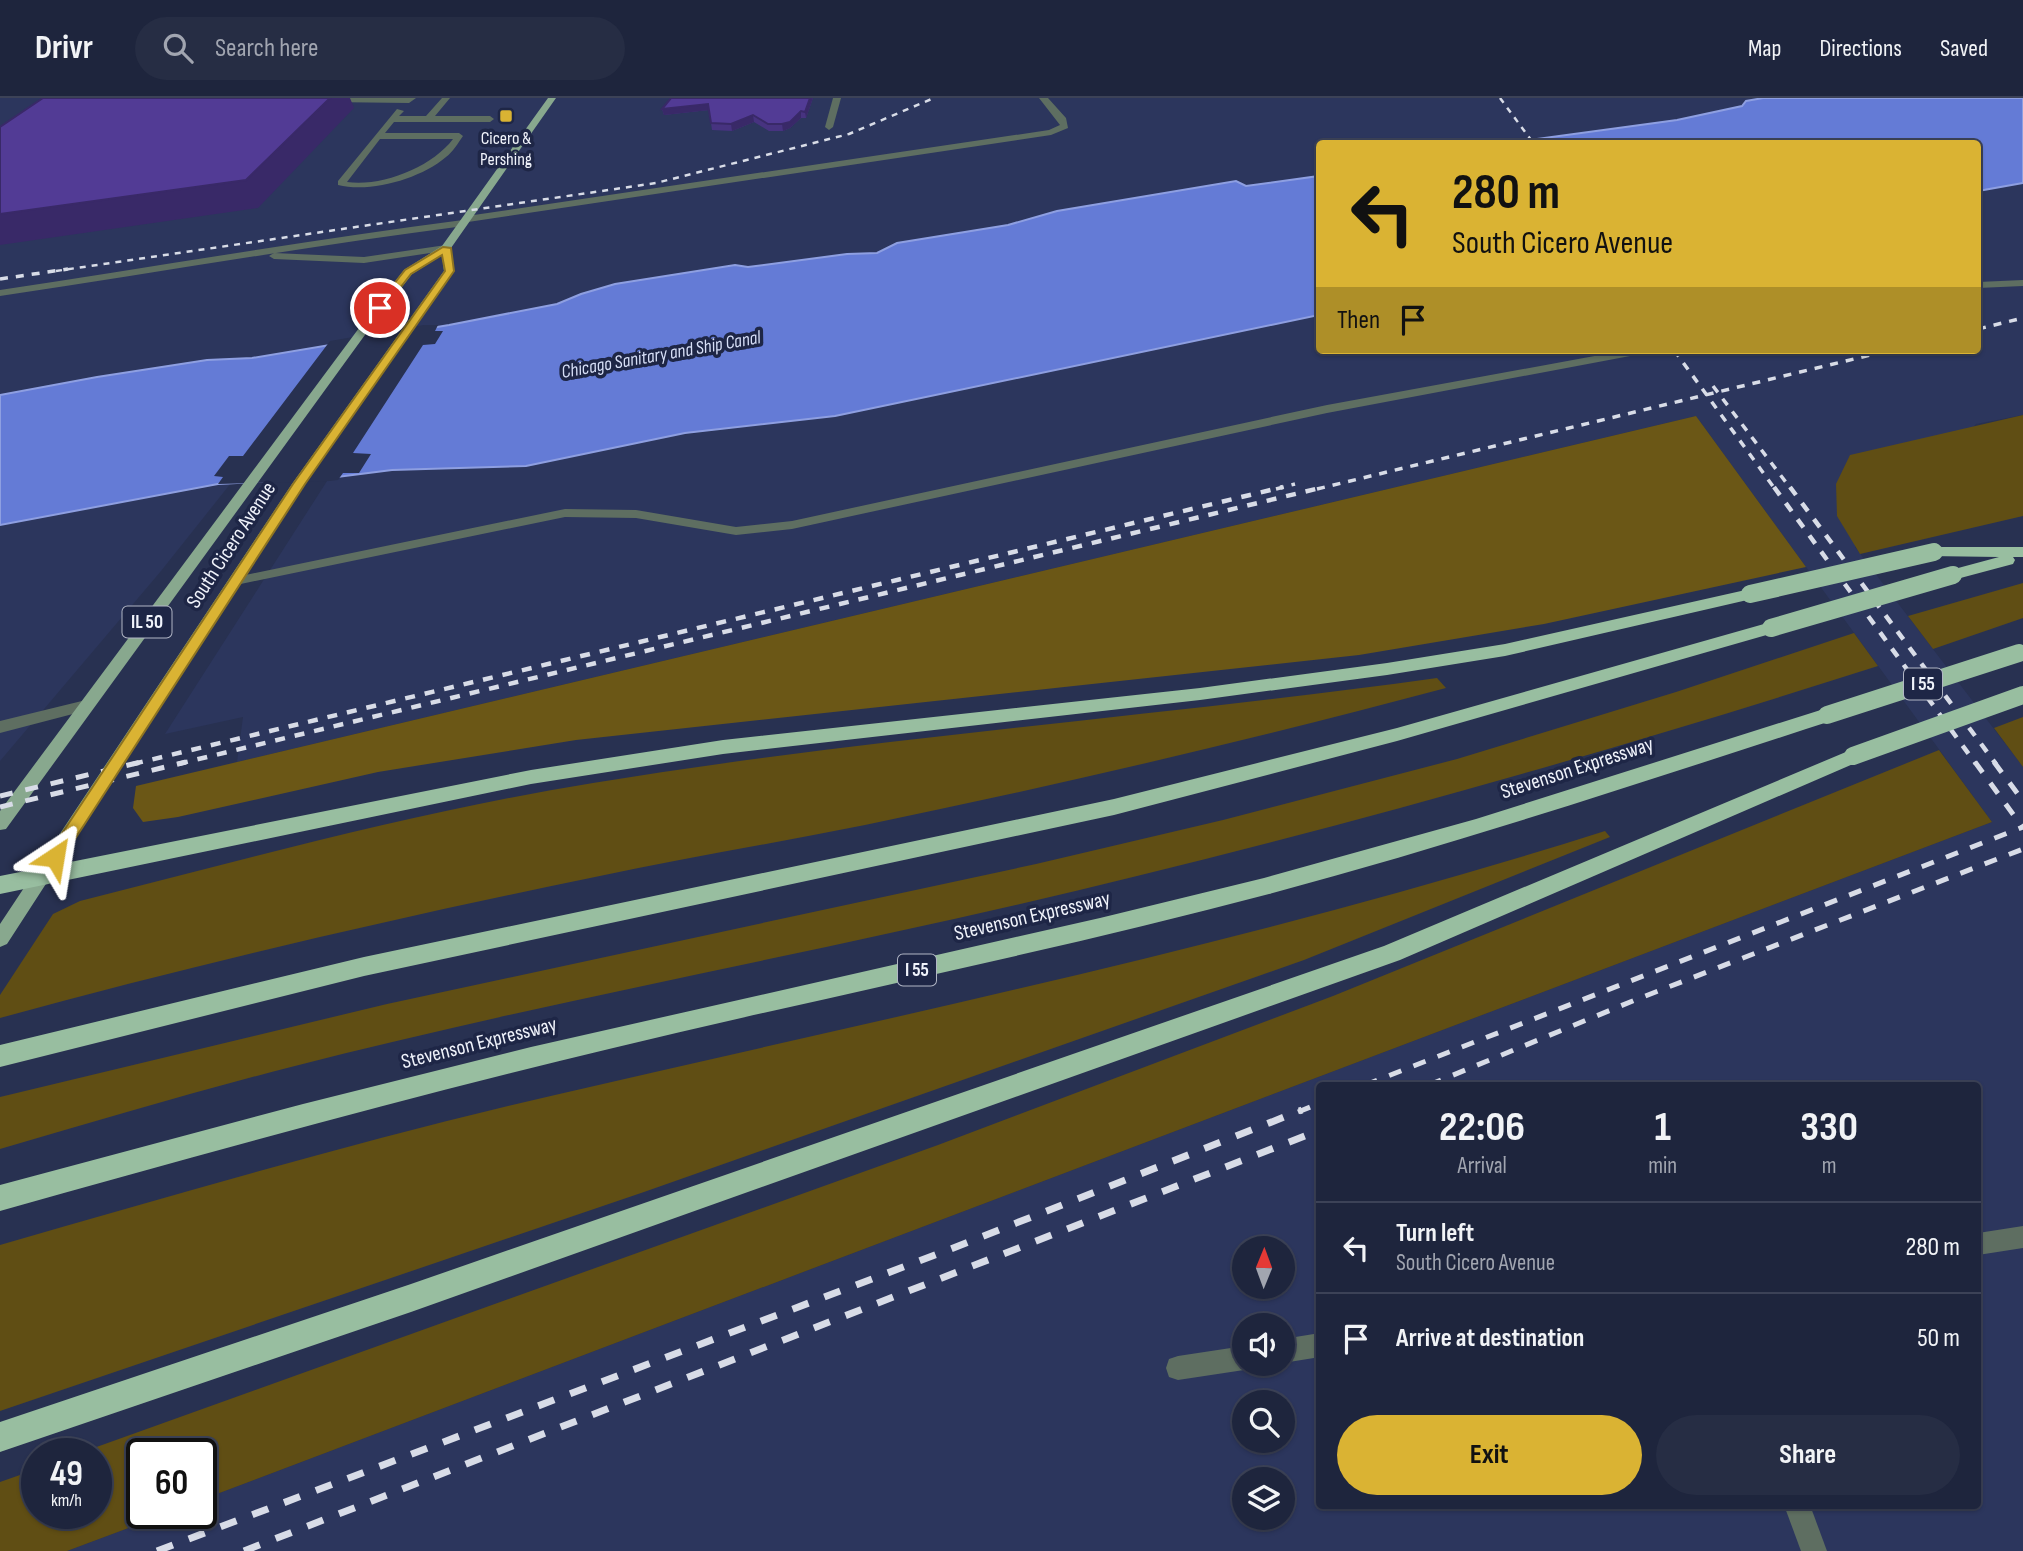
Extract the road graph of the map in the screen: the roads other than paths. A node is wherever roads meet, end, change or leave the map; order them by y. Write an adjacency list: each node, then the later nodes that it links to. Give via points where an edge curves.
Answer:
1 (446, 98): 8 (street)
2 (552, 98): 12 (main road, South Cicero Avenue / IL 50)
3 (837, 98): 10 (street)
4 (1043, 98): 12 (street, via 1065,126 1041,134)
5 (410, 99): 6 (street); 7 (street)
6 (313, 100)
7 (392, 119): 8 (street); 11 (street)
8 (428, 119): 9 (street)
9 (490, 119)
10 (829, 127)
11 (378, 136): 11 (street, via 419,136 459,136 442,156 406,173 368,186 341,183)
12 (465, 221): 13 (main road, South Cicero Avenue / IL 50); 14 (street)
13 (446, 248): 14 (street, via 364,260); 20 (main road, South Cicero Avenue / IL 50, via 449,271); 23 (main road, South Cicero Avenue / IL 50, via 408,272)
14 (239, 257): 17 (street)
15 (2023, 283): 16 (street)
16 (1981, 285)
17 (0, 293)
18 (1624, 354): 20 (street, via 1327,409 792,525 736,531 636,514 565,513)
19 (2023, 554): 26 (highway, bridge, via 1934,552 1505,650 1387,669 723,747 531,777); 29 (highway, bridge, via 1486,711 1234,778 1017,830 502,936)
20 (236, 581): 26 (main road, South Cicero Avenue / IL 50)
21 (2021, 652): 30 (highway, Stevenson Expressway / I 55, bridge, via 1530,812 1268,886 335,1105)
22 (2023, 695): 37 (highway, bridge, via 1853,756 1392,953 411,1298)
23 (86, 705): 24 (street); 25 (main road, South Cicero Avenue / IL 50)
24 (0, 727)
25 (0, 824)
26 (42, 876): 27 (highway); 28 (main road, South Cicero Avenue / IL 50)
27 (0, 884)
28 (0, 939)
29 (0, 1056)
30 (0, 1198)
31 (2023, 1237): 32 (street)
32 (1981, 1244)
33 (1316, 1346): 34 (street)
34 (1295, 1349)
35 (1232, 1360): 36 (street)
36 (1178, 1368)
37 (0, 1437)
38 (1798, 1509): 39 (street)
39 (1814, 1551)

